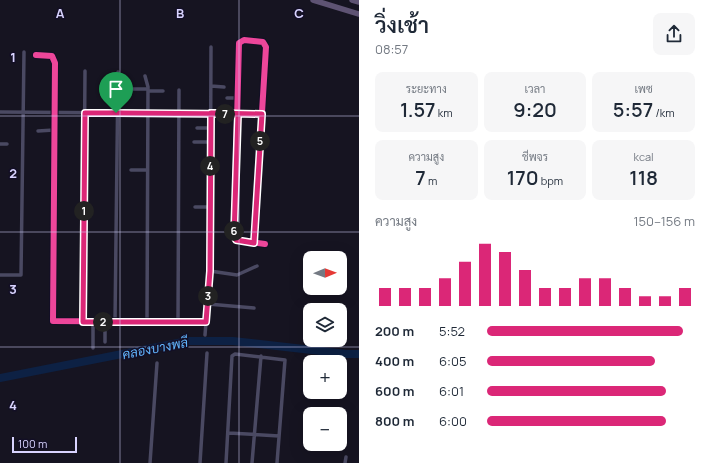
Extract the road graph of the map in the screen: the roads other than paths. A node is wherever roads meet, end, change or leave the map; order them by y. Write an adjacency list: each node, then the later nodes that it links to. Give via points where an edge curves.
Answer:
1 (313, 0): 4 (main road)
2 (352, 0): 3 (main road)
3 (359, 2)
4 (359, 14)
5 (211, 47): 11 (street)
6 (24, 52): 20 (street)
7 (36, 55): 21 (street, via 52,56 54,59)
8 (85, 71): 22 (street)
9 (118, 72): 23 (street)
10 (145, 76): 14 (street)
11 (211, 86): 12 (street); 26 (street)
12 (224, 87)
13 (133, 89): 14 (street)
14 (148, 90): 16 (street); 24 (street)
15 (179, 90): 25 (street)
16 (163, 91)
17 (227, 98): 18 (street)
18 (238, 98): 27 (street); 28 (street, via 241,40 263,42 266,47)
19 (0, 112): 20 (street)
20 (23, 112): 21 (street); 45 (street, via 21,275)
21 (54, 112): 22 (street); 32 (street)
22 (85, 113): 23 (street); 48 (street)
23 (116, 113): 24 (street); 51 (street)
24 (147, 113): 25 (street); 38 (street)
25 (179, 113): 26 (street); 53 (street)
26 (211, 113): 27 (street); 30 (street)
27 (238, 114): 28 (street); 41 (street, via 234,236 236,240)
28 (262, 114): 41 (street)
29 (197, 128): 30 (street)
30 (211, 128): 34 (street)
31 (38, 130): 32 (street)
32 (54, 130): 48 (street, via 52,320)
33 (194, 142): 34 (street)
34 (210, 142): 40 (street)
35 (0, 144): 36 (street)
36 (6, 144)
37 (131, 170): 38 (street)
38 (147, 170): 52 (street)
39 (195, 207): 40 (street)
40 (210, 207): 44 (street)
41 (254, 243): 42 (street)
42 (264, 244)
43 (257, 266): 44 (street, via 237,275)
44 (210, 271): 46 (street)
45 (0, 274)
46 (208, 304): 47 (street); 54 (street)
47 (254, 308)
48 (83, 322): 49 (street)
49 (93, 322): 50 (street); 57 (street)
50 (106, 322): 51 (street); 56 (street)
51 (115, 322): 52 (street)
52 (147, 322): 53 (street)
53 (178, 322): 54 (street)
54 (206, 322): 55 (street)
55 (206, 335)
56 (105, 342)
57 (93, 348)
58 (207, 353): 66 (street)
59 (261, 356): 61 (street, via 232,356); 62 (street); 63 (street, via 285,360)
60 (157, 363): 65 (street)
61 (229, 433): 62 (street); 67 (street)
62 (255, 434): 63 (street); 68 (street)
63 (279, 436): 69 (street)
64 (346, 457): 70 (street)
65 (150, 463)
66 (200, 463)
67 (226, 463)
68 (252, 463)
69 (277, 463)
70 (345, 463)

